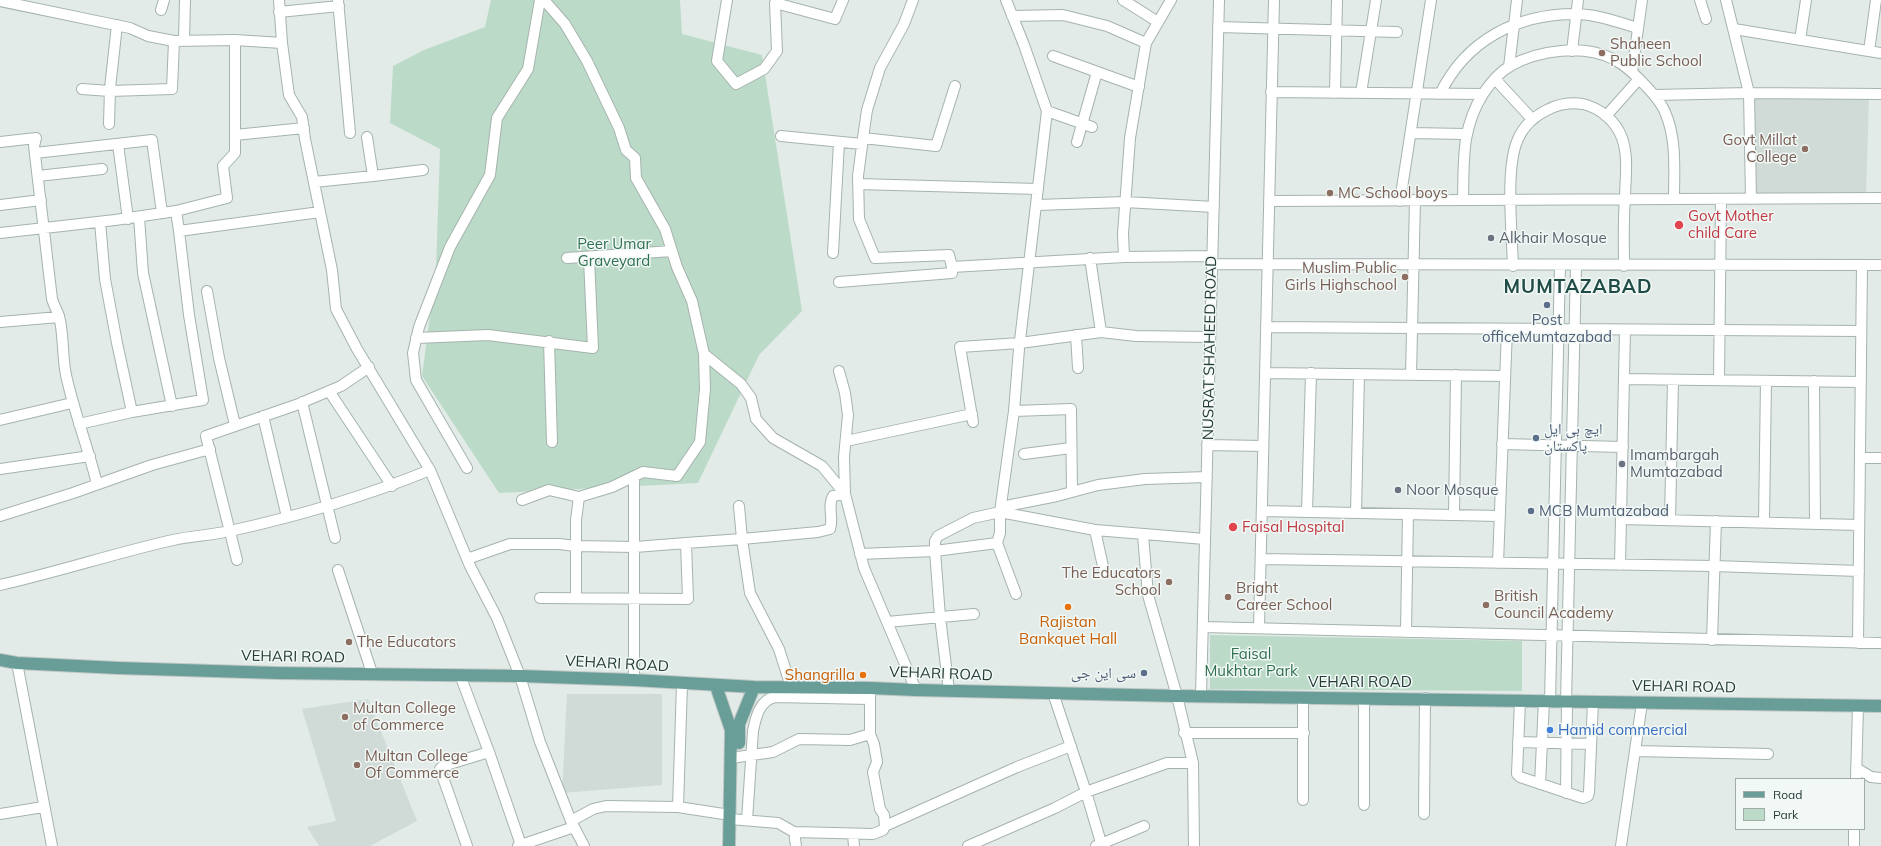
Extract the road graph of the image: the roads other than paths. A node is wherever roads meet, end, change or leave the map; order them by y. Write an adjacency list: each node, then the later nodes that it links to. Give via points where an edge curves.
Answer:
1 (0, 0): 31 (street)
2 (185, 0): 41 (street)
3 (278, 0): 25 (street)
4 (540, 0): 147 (street, via 528,69 497,118 490,175 450,247)
5 (544, 0): 114 (street, via 565,24 587,61 619,128 626,150 635,158 636,178 665,229)
6 (727, 0): 7 (street, via 717,61 736,84 764,69 777,51 775,3 835,19)
7 (843, 0)
8 (913, 0): 77 (street, via 904,24 880,68 868,110)
9 (1006, 0): 27 (street)
10 (1123, 0): 29 (street)
11 (1171, 0): 29 (street)
12 (1219, 0): 32 (street, NUSRAT SHAHEED ROAD)
13 (1274, 0): 33 (street)
14 (1337, 0): 36 (street)
15 (1376, 0): 37 (street)
16 (1432, 0): 59 (street)
17 (1517, 0): 30 (street)
18 (1578, 0): 26 (street)
19 (1642, 0): 34 (street)
20 (1700, 0): 28 (street)
21 (1726, 0): 35 (street)
22 (1806, 0): 40 (street)
23 (1876, 0): 45 (street)
24 (338, 3): 25 (street); 71 (street)
25 (279, 12): 42 (street)
26 (1576, 14): 30 (street, via 1542,17); 34 (street, via 1609,19); 44 (street)
27 (1012, 16): 43 (street, via 1063,15 1107,26); 65 (street)
28 (1706, 20)
29 (1158, 22): 43 (street)
30 (1514, 24): 48 (street); 61 (street, via 1485,40 1473,50 1452,73)
31 (117, 25): 41 (street, via 148,36); 55 (street)
32 (1218, 27): 33 (street); 104 (street, NUSRAT SHAHEED ROAD)
33 (1273, 28): 36 (street); 56 (street)
34 (1638, 28): 50 (street)
35 (1734, 29): 40 (street); 60 (street)
36 (1336, 30): 37 (street); 57 (street)
37 (1371, 31): 38 (street); 58 (street)
38 (1397, 32)
39 (235, 40): 41 (street); 42 (street); 74 (street)
40 (1800, 40): 45 (street)
41 (179, 41): 55 (street, via 172,89)
42 (282, 43): 70 (street, via 289,95 302,117)
43 (1146, 43): 53 (street)
44 (1572, 51): 48 (street, via 1534,56); 50 (street, via 1606,56)
45 (1869, 51): 46 (street)
46 (1881, 53)
47 (1053, 56): 49 (street)
48 (1508, 67): 51 (street)
49 (1097, 72): 53 (street); 69 (street)
50 (1636, 75): 64 (street); 66 (street)
51 (1495, 80): 62 (street); 67 (street)
52 (955, 86): 77 (street, via 936,146)
53 (1139, 87): 101 (street, via 1130,138)
54 (82, 89): 55 (street)
55 (110, 91): 68 (street)
56 (1271, 92): 57 (street); 99 (street)
57 (1335, 93): 58 (street)
58 (1361, 93): 59 (street)
59 (1417, 93): 61 (street); 72 (street)
60 (1749, 93): 63 (street); 64 (street); 93 (street)
61 (1440, 94): 62 (street)
62 (1483, 94): 73 (street)
63 (1881, 94)
64 (1654, 95): 98 (street, via 1665,111 1671,129)
65 (1047, 111): 69 (street); 89 (street)
66 (1606, 116): 67 (street, via 1592,106 1571,103 1552,107); 91 (street, via 1615,124 1626,152)
67 (1532, 119): 97 (street, via 1517,139)
68 (109, 124)
69 (1088, 124): 80 (street)
70 (304, 128): 74 (street); 87 (street)
71 (350, 133)
72 (1411, 133): 73 (street); 100 (street)
73 (1466, 134): 96 (street)
74 (235, 135): 105 (street, via 235,153 223,166 227,198)
75 (781, 136): 79 (street)
76 (367, 137): 86 (street)
77 (863, 141): 79 (street); 88 (street)
78 (0, 142): 82 (street, via 36,138)
79 (839, 142): 115 (street)
80 (1077, 142)
81 (118, 144): 82 (street); 107 (street, via 152,140); 109 (street)
82 (35, 153): 85 (street)
83 (102, 169): 85 (street)
84 (423, 170): 86 (street)
85 (38, 176): 94 (street)
86 (373, 176): 87 (street)
87 (314, 182): 106 (street)
88 (858, 184): 89 (street); 127 (street, via 859,219 875,258 949,255)
89 (1038, 189): 103 (street)
90 (1881, 198): 93 (street)
91 (1624, 199): 97 (street); 98 (street); 131 (street)
92 (1721, 199): 93 (street); 98 (street); 124 (street)
93 (1751, 199)
94 (41, 200): 102 (street); 111 (street)
95 (1415, 200): 96 (street); 100 (street); 123 (street)
96 (1464, 200): 97 (street)
97 (1511, 200): 128 (street)
98 (1674, 200)
99 (1269, 201): 100 (street); 122 (street)
100 (1400, 201)
101 (1126, 202): 103 (street); 104 (street); 116 (street)
102 (0, 205)
103 (1037, 205): 121 (street)
104 (1214, 207): 120 (street, NUSRAT SHAHEED ROAD)
105 (176, 211): 107 (street); 112 (street)
106 (320, 212): 112 (street); 151 (street, via 332,270 336,309)
107 (162, 213): 108 (street)
108 (139, 217): 109 (street); 169 (street, via 144,273)
109 (128, 218): 110 (street)
110 (100, 222): 111 (street); 171 (street, via 105,279)
111 (44, 228): 113 (street); 134 (street, via 52,299)
112 (178, 231): 169 (street, via 203,400)
113 (0, 233)
114 (672, 252): 118 (street); 150 (street, via 692,301)
115 (834, 253)
116 (1124, 257): 119 (street); 120 (street)
117 (568, 258): 118 (street)
118 (589, 258): 148 (street, via 593,348)
119 (1090, 258): 121 (street); 144 (street)
120 (1212, 260): 122 (street); 146 (street, NUSRAT SHAHEED ROAD)
121 (1030, 261): 127 (street); 149 (street)
122 (1268, 264): 123 (street); 136 (street)
123 (1413, 265): 128 (street); 137 (street)
124 (1721, 265): 125 (street); 131 (street); 142 (street)
125 (1862, 265): 126 (street); 143 (street)
126 (1881, 265)
127 (952, 266): 132 (street, via 952,273)
128 (1513, 266): 129 (street)
129 (1560, 266): 130 (street); 139 (street)
130 (1576, 266): 131 (street); 140 (street)
131 (1624, 266)
132 (839, 282)
133 (207, 291): 175 (street, via 219,358)
134 (59, 317): 135 (street); 168 (street, via 65,372)
135 (0, 322)
136 (1266, 327): 137 (street); 154 (street)
137 (1412, 328): 138 (street); 157 (street)
138 (1507, 329): 139 (street); 159 (street)
139 (1559, 329): 140 (street); 181 (street)
140 (1574, 330): 141 (street); 182 (street)
141 (1625, 330): 142 (street); 160 (street)
142 (1720, 330): 143 (street); 162 (street)
143 (1861, 331): 165 (street)
144 (1101, 332): 145 (street); 146 (street, via 1136,336)
145 (1076, 335): 149 (street); 152 (street)
146 (1210, 337): 179 (street, NUSRAT SHAHEED ROAD)
147 (416, 338): 148 (street, via 488,334); 190 (street, via 413,353 416,380)
148 (549, 341): 177 (street)
149 (1020, 343): 170 (street); 176 (street, via 960,347 972,418)
150 (704, 354): 193 (street, via 705,389 700,442 677,476 643,472); 198 (street, via 741,384 751,398 756,419 773,438 822,466)
151 (369, 367): 166 (street); 192 (street)
152 (1078, 368)
153 (839, 371): 176 (street, via 848,415)
154 (1265, 372): 155 (street); 180 (street)
155 (1311, 373): 156 (street); 205 (street)
156 (1359, 374): 157 (street); 206 (street)
157 (1411, 375): 158 (street)
158 (1456, 376): 159 (street); 208 (street)
159 (1505, 376): 178 (street)
160 (1624, 380): 161 (street); 183 (street)
161 (1673, 380): 162 (street); 213 (street)
162 (1720, 380): 163 (street)
163 (1766, 381): 164 (street); 215 (street)
164 (1814, 381): 165 (street); 216 (street)
165 (1861, 382): 188 (street)
166 (329, 391): 167 (street); 196 (street)
167 (302, 402): 172 (street); 202 (street)
168 (72, 403): 173 (street); 174 (street)
169 (172, 406): 171 (street)
170 (1014, 411): 184 (street, via 1071,409); 203 (street)
171 (132, 412): 174 (street)
172 (262, 416): 175 (street); 211 (street)
173 (0, 420)
174 (79, 424): 187 (street)
175 (236, 425): 185 (street, via 206,436)
176 (846, 441): 198 (street)
177 (552, 442)
178 (1502, 444): 181 (street); 210 (street)
179 (1207, 445): 180 (street); 194 (street, NUSRAT SHAHEED ROAD)
180 (1263, 446): 204 (street)
181 (1556, 446): 182 (street); 235 (street)
182 (1572, 446): 183 (street); 236 (street)
183 (1623, 447): 212 (street)
184 (1071, 448): 186 (street); 197 (street)
185 (210, 449): 195 (street); 218 (street)
186 (1024, 454)
187 (90, 456): 191 (street); 195 (street)
188 (1860, 458): 189 (street); 217 (street)
189 (1881, 458)
190 (467, 468)
191 (0, 469)
192 (430, 470): 196 (street); 230 (street)
193 (634, 477): 199 (street); 227 (street)
194 (1207, 477): 197 (street, via 1145,479); 223 (street, NUSRAT SHAHEED ROAD)
195 (97, 484): 209 (street)
196 (392, 486): 202 (street)
197 (1072, 492): 203 (street)
198 (845, 494): 222 (street, via 833,496 832,524 826,531); 229 (street)
199 (579, 497): 200 (street, via 549,490); 226 (street)
200 (522, 500)
201 (740, 506): 222 (street)
202 (328, 507): 211 (street); 221 (street)
203 (1001, 510): 219 (street); 225 (street); 228 (street, via 969,519 938,536)
204 (1262, 511): 205 (street); 231 (street)
205 (1308, 512): 206 (street)
206 (1356, 513): 207 (street)
207 (1408, 514): 208 (street); 233 (street)
208 (1454, 515): 210 (street)
209 (0, 516)
210 (1500, 516): 234 (street)
211 (287, 517): 218 (street)
212 (1621, 519): 213 (street); 237 (street)
213 (1670, 520): 214 (street)
214 (1716, 521): 215 (street); 238 (street)
215 (1764, 522): 216 (street)
216 (1815, 524): 217 (street)
217 (1859, 525): 241 (street)
218 (231, 530): 232 (street); 242 (street, via 175,540)
219 (1095, 530): 220 (street); 240 (street)
220 (1143, 535): 223 (street); 273 (street, via 1148,595)
221 (335, 538)
222 (742, 539): 224 (street); 267 (street, via 750,593 779,649)
223 (1205, 539): 250 (street, NUSRAT SHAHEED ROAD)
224 (686, 543): 227 (street); 246 (street, via 688,599)
225 (997, 543): 228 (street); 243 (street)
226 (576, 546): 227 (street); 230 (street, via 510,544); 245 (street)
227 (635, 547): 246 (street)
228 (935, 551): 229 (street); 248 (street)
229 (860, 554): 249 (street)
230 (467, 559): 262 (street, via 497,618)
231 (1261, 559): 233 (street); 251 (street)
232 (237, 560)
233 (1407, 561): 234 (street); 252 (street)
234 (1498, 563): 235 (street)
235 (1554, 564): 236 (street); 253 (street)
236 (1569, 564): 237 (street); 254 (street)
237 (1620, 565): 238 (street)
238 (1714, 566): 241 (street); 255 (street)
239 (338, 570): 260 (street)
240 (1104, 570)
241 (1859, 571): 256 (street)
242 (0, 585)
243 (1016, 594)
244 (540, 598): 245 (street)
245 (576, 598): 246 (street)
246 (635, 598): 263 (street)
247 (974, 614): 248 (street)
248 (940, 617): 249 (street); 269 (street)
249 (887, 622): 268 (street)
250 (1203, 627): 251 (street); 272 (street, NUSRAT SHAHEED ROAD)
251 (1259, 628): 252 (street)
252 (1406, 632): 253 (street)
253 (1552, 636): 254 (street); 278 (street)
254 (1567, 636): 255 (street); 279 (street)
255 (1712, 640): 256 (street)
256 (1858, 643): 257 (street)
257 (1881, 643)
258 (0, 660): 259 (main road, VEHARI ROAD)
259 (17, 663): 260 (main road, VEHARI ROAD, via 270,673); 306 (street)
260 (372, 673): 261 (main road, VEHARI ROAD)
261 (460, 675): 262 (main road, VEHARI ROAD); 293 (street)
262 (520, 676): 263 (main road, VEHARI ROAD); 311 (street, via 540,742)
263 (634, 680): 264 (main road, VEHARI ROAD)
264 (682, 684): 265 (main road, VEHARI ROAD); 307 (street)
265 (716, 686): 266 (main road, VEHARI ROAD); 296 (main road, via 731,730)
266 (754, 687): 267 (main road, VEHARI ROAD); 296 (main road, via 739,724)
267 (791, 687): 270 (main road, VEHARI ROAD)
268 (916, 690): 269 (main road, VEHARI ROAD); 270 (main road, VEHARI ROAD)
269 (949, 691): 271 (main road, VEHARI ROAD)
270 (870, 693): 286 (street); 295 (street, via 769,698 755,718)
271 (1053, 693): 273 (main road, VEHARI ROAD); 291 (street)
272 (1201, 695): 273 (main road, VEHARI ROAD); 274 (main road, VEHARI ROAD)
273 (1177, 696): 284 (street)
274 (1303, 698): 275 (main road, VEHARI ROAD); 285 (street)
275 (1364, 698): 276 (main road, VEHARI ROAD); 305 (street)
276 (1425, 698): 277 (main road, VEHARI ROAD); 309 (street)
277 (1520, 701): 278 (main road, VEHARI ROAD); 287 (street)
278 (1547, 701): 279 (main road, VEHARI ROAD); 288 (street)
279 (1567, 702): 280 (main road, VEHARI ROAD); 289 (street)
280 (1593, 702): 281 (main road, VEHARI ROAD); 290 (street)
281 (1642, 703): 282 (main road, VEHARI ROAD); 292 (street)
282 (1858, 706): 283 (main road, VEHARI ROAD); 298 (street)
283 (1881, 706)
284 (1184, 733): 285 (street); 297 (street)
285 (1304, 733): 304 (street)
286 (870, 734): 295 (street, via 850,740 799,739 773,752); 312 (street, via 877,762 874,772)
287 (1518, 742): 288 (street); 301 (street, via 1517,774)
288 (1542, 743): 289 (street); 301 (street)
289 (1567, 743): 290 (street); 303 (street)
290 (1591, 744): 303 (street, via 1588,796 1583,798)
291 (1071, 746): 302 (street); 312 (street)
292 (1634, 751): 294 (street); 328 (street)
293 (489, 752): 317 (street); 320 (street, via 440,769)
294 (1768, 754)
295 (752, 755): 296 (street); 310 (street)
296 (734, 757): 310 (main road)
297 (1193, 763): 302 (street, via 1167,763); 327 (street)
298 (1856, 768): 299 (street); 300 (street, via 1871,777)
299 (1856, 778)
300 (1881, 778)
301 (1540, 784): 303 (street)
302 (1086, 792): 318 (street); 326 (street)
303 (1566, 792)
304 (1304, 800)
305 (1364, 805)
306 (43, 807): 308 (street); 319 (street)
307 (678, 807): 310 (street); 311 (street, via 606,806 593,809)
308 (0, 814)
309 (1424, 814)
310 (736, 819): 315 (street, via 778,822); 322 (main road); 323 (main road)
311 (572, 824): 317 (street); 321 (street)
312 (885, 826): 316 (street, via 883,830 873,834)
313 (1144, 826): 318 (street)
314 (1854, 830): 329 (street)
315 (794, 832): 316 (street); 324 (street)
316 (853, 834): 325 (street)
317 (519, 845)
318 (1100, 845)
319 (52, 846)
320 (467, 846)
321 (584, 846)
322 (729, 846)
323 (737, 846)
324 (796, 846)
325 (854, 846)
326 (968, 846)
327 (1194, 846)
328 (1621, 846)
329 (1854, 846)

